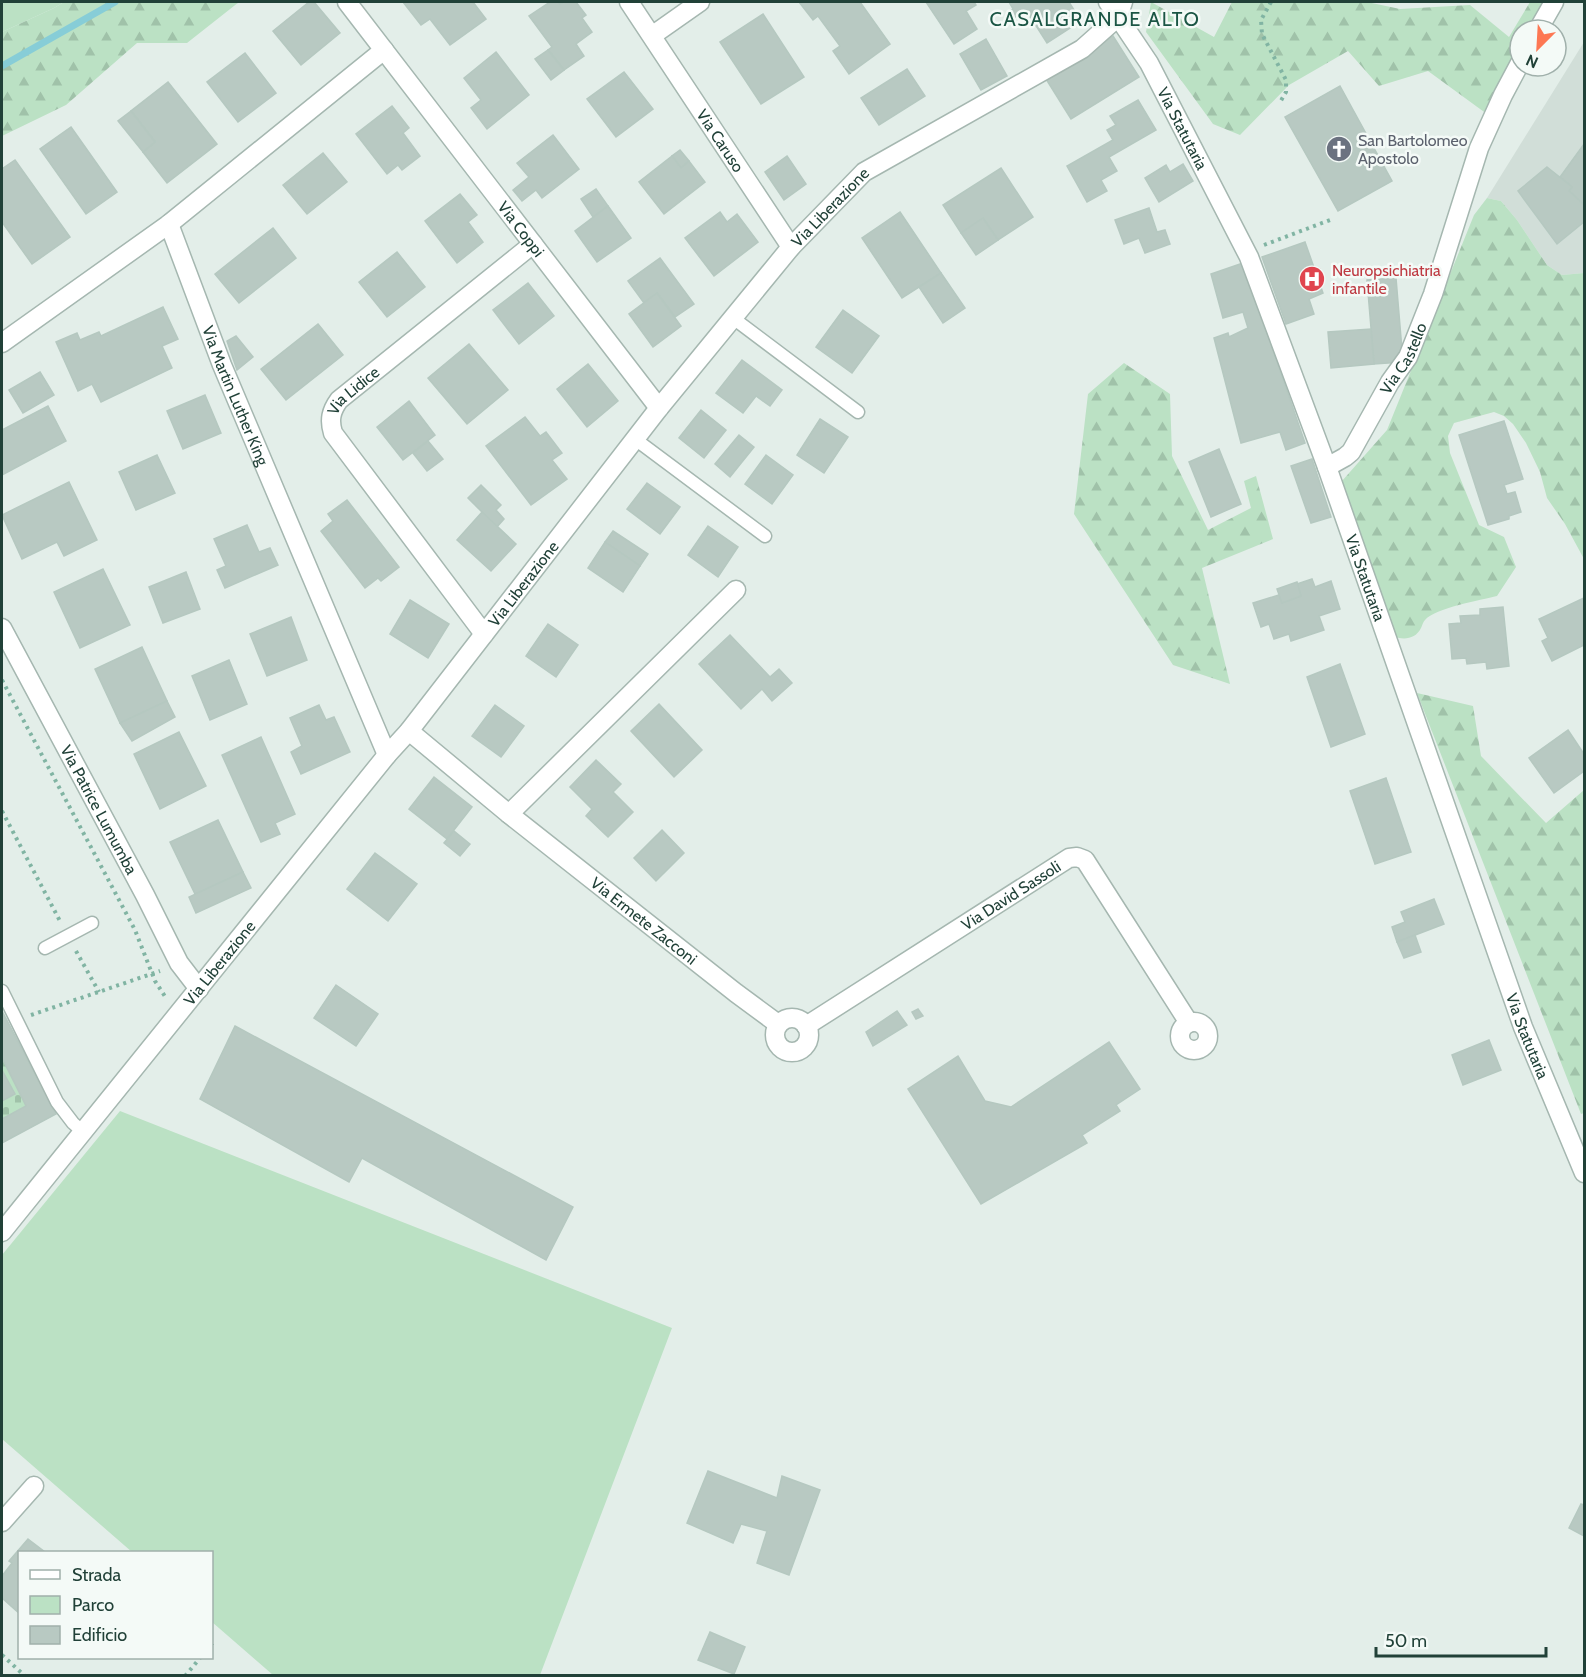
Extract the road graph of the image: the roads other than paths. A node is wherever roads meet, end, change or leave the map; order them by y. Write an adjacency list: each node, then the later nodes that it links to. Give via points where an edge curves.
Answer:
1 (347, 2): 8 (street, Via Coppi)
2 (629, 2): 7 (street, Via Caruso)
3 (700, 2): 7 (street)
4 (1554, 2): 6 (street)
5 (1116, 7): 12 (street, Via Liberazione, via 1082,49 864,172); 18 (street, Via Statutaria, via 1247,252)
6 (1545, 18)
7 (652, 35): 12 (street, Via Caruso)
8 (384, 50): 10 (street); 11 (street, Via Coppi)
9 (1512, 78): 18 (street, Via Castello, via 1479,148 1433,294 1408,357 1351,452)
10 (169, 224): 14 (street); 24 (street, Via Martin Luther King, via 222,365)
11 (533, 244): 15 (street, Via Coppi); 22 (street, Via Lidice, via 339,400 330,418 333,433)
12 (791, 247): 13 (street, Via Liberazione)
13 (733, 318): 15 (street, Via Liberazione); 16 (lane)
14 (2, 343)
15 (659, 408): 17 (street, Via Liberazione)
16 (858, 412)
17 (634, 439): 19 (lane); 22 (street, Via Liberazione)
18 (1327, 467): 34 (street, Via Statutaria, via 1523,1027)
19 (765, 536)
20 (735, 590): 25 (street)
21 (2, 628): 28 (street, Via Patrice Lumumba, via 179,963)
22 (484, 634): 23 (street, Via Liberazione)
23 (409, 731): 24 (street, Via Liberazione); 25 (street, Via Ermete Zacconi)
24 (387, 755): 28 (street, Via Liberazione)
25 (509, 814): 31 (street, Via Ermete Zacconi)
26 (92, 923): 27 (lane)
27 (45, 948)
28 (199, 990): 33 (street, Via Liberazione)
29 (2, 991): 33 (lane, via 57,1102)
30 (1189, 1023): 32 (street, Via David Sassoli, via 1098,879 1085,860 1077,857 1069,858)
31 (778, 1024): 32 (street, via 794,1018); 32 (street, via 778,1046 793,1053 807,1044)
32 (806, 1026)
33 (82, 1131): 35 (street, Via Liberazione)
34 (1584, 1173)
35 (2, 1232)
36 (34, 1486): 37 (street)
37 (2, 1522)

